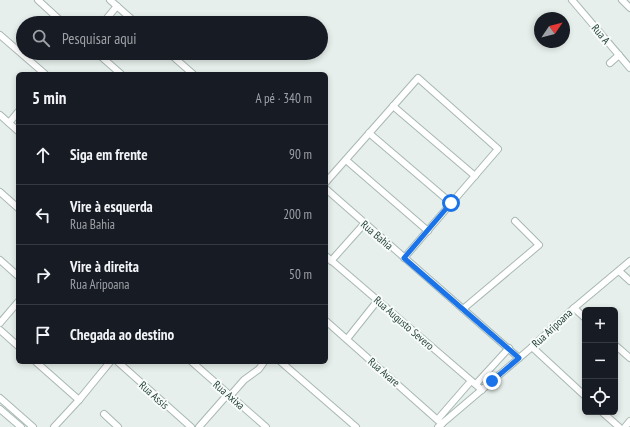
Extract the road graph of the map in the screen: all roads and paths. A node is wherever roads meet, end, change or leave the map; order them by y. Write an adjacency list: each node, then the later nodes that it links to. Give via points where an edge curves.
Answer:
1 (38, 0): 7 (street)
2 (110, 0): 5 (street)
3 (572, 0): 12 (street, Rua A)
4 (622, 0): 6 (street)
5 (118, 6): 8 (street); 9 (street)
6 (630, 8)
7 (55, 16)
8 (109, 16)
9 (129, 16)
10 (0, 35): 11 (street)
11 (16, 49)
12 (619, 55): 16 (street); 17 (street, Rua A)
13 (29, 60): 18 (street)
14 (105, 60): 19 (street)
15 (177, 60): 20 (street)
16 (610, 63)
17 (630, 68)
18 (43, 72)
19 (119, 72)
20 (191, 72)
21 (393, 106): 26 (street); 28 (street); 28 (street, via 418,78 498,149)
22 (16, 114): 24 (street)
23 (0, 115): 24 (street)
24 (9, 122): 25 (street)
25 (16, 129)
26 (369, 133): 27 (street); 32 (street)
27 (346, 160): 29 (street); 36 (street)
28 (475, 176): 32 (street)
29 (328, 180)
30 (328, 191): 35 (street, Rua Bahia)
31 (0, 192): 33 (street)
32 (451, 203): 36 (street)
33 (16, 206)
34 (515, 221): 48 (street, via 539,245)
35 (364, 224): 38 (street, Rua Bahia); 40 (street)
36 (428, 231): 38 (street)
37 (328, 258): 40 (street, Rua Augusto Severo)
38 (404, 258): 48 (street, Rua Bahia)
39 (0, 260): 43 (street)
40 (331, 261): 45 (street, Rua Augusto Severo)
41 (630, 261): 42 (street, Rua Aripoana)
42 (619, 271): 44 (street); 47 (street, Rua Aripoana)
43 (16, 274)
44 (630, 281)
45 (378, 300): 53 (street); 66 (street, Rua Augusto Severo)
46 (16, 304): 50 (street)
47 (574, 308): 49 (street); 55 (street, Rua Aripoana)
48 (463, 309): 56 (street, Rua Bahia)
49 (582, 315)
50 (0, 323)
51 (328, 323): 53 (street, Rua Avare)
52 (0, 330): 54 (street)
53 (347, 339): 76 (street, Rua Avare)
54 (16, 344)
55 (532, 347): 58 (street, Rua Aripoana); 68 (street)
56 (508, 348): 58 (street, Rua Bahia); 66 (street)
57 (618, 348): 59 (street)
58 (519, 358): 67 (street, Rua Aripoana)
59 (630, 358)
60 (38, 364): 71 (street)
61 (108, 364): 71 (street)
62 (120, 364): 81 (street, Rua Assis)
63 (194, 364): 69 (street, Rua Axixa)
64 (263, 364): 69 (street)
65 (283, 364): 84 (street)
66 (474, 382): 67 (street, Rua Augusto Severo); 76 (street)
67 (482, 390): 76 (street, Rua Aripoana)
68 (582, 393)
69 (229, 395): 82 (street); 83 (street, Rua Axixa)
70 (0, 398): 79 (street)
71 (79, 400): 80 (street)
72 (0, 409): 78 (street)
73 (104, 414): 77 (street)
74 (605, 415): 85 (street)
75 (630, 421): 86 (street)
76 (439, 423)
77 (115, 426)
78 (21, 427)
79 (33, 427)
80 (54, 427)
81 (191, 427)
82 (199, 427)
83 (266, 427)
84 (356, 427)
85 (619, 427)
86 (625, 427)

